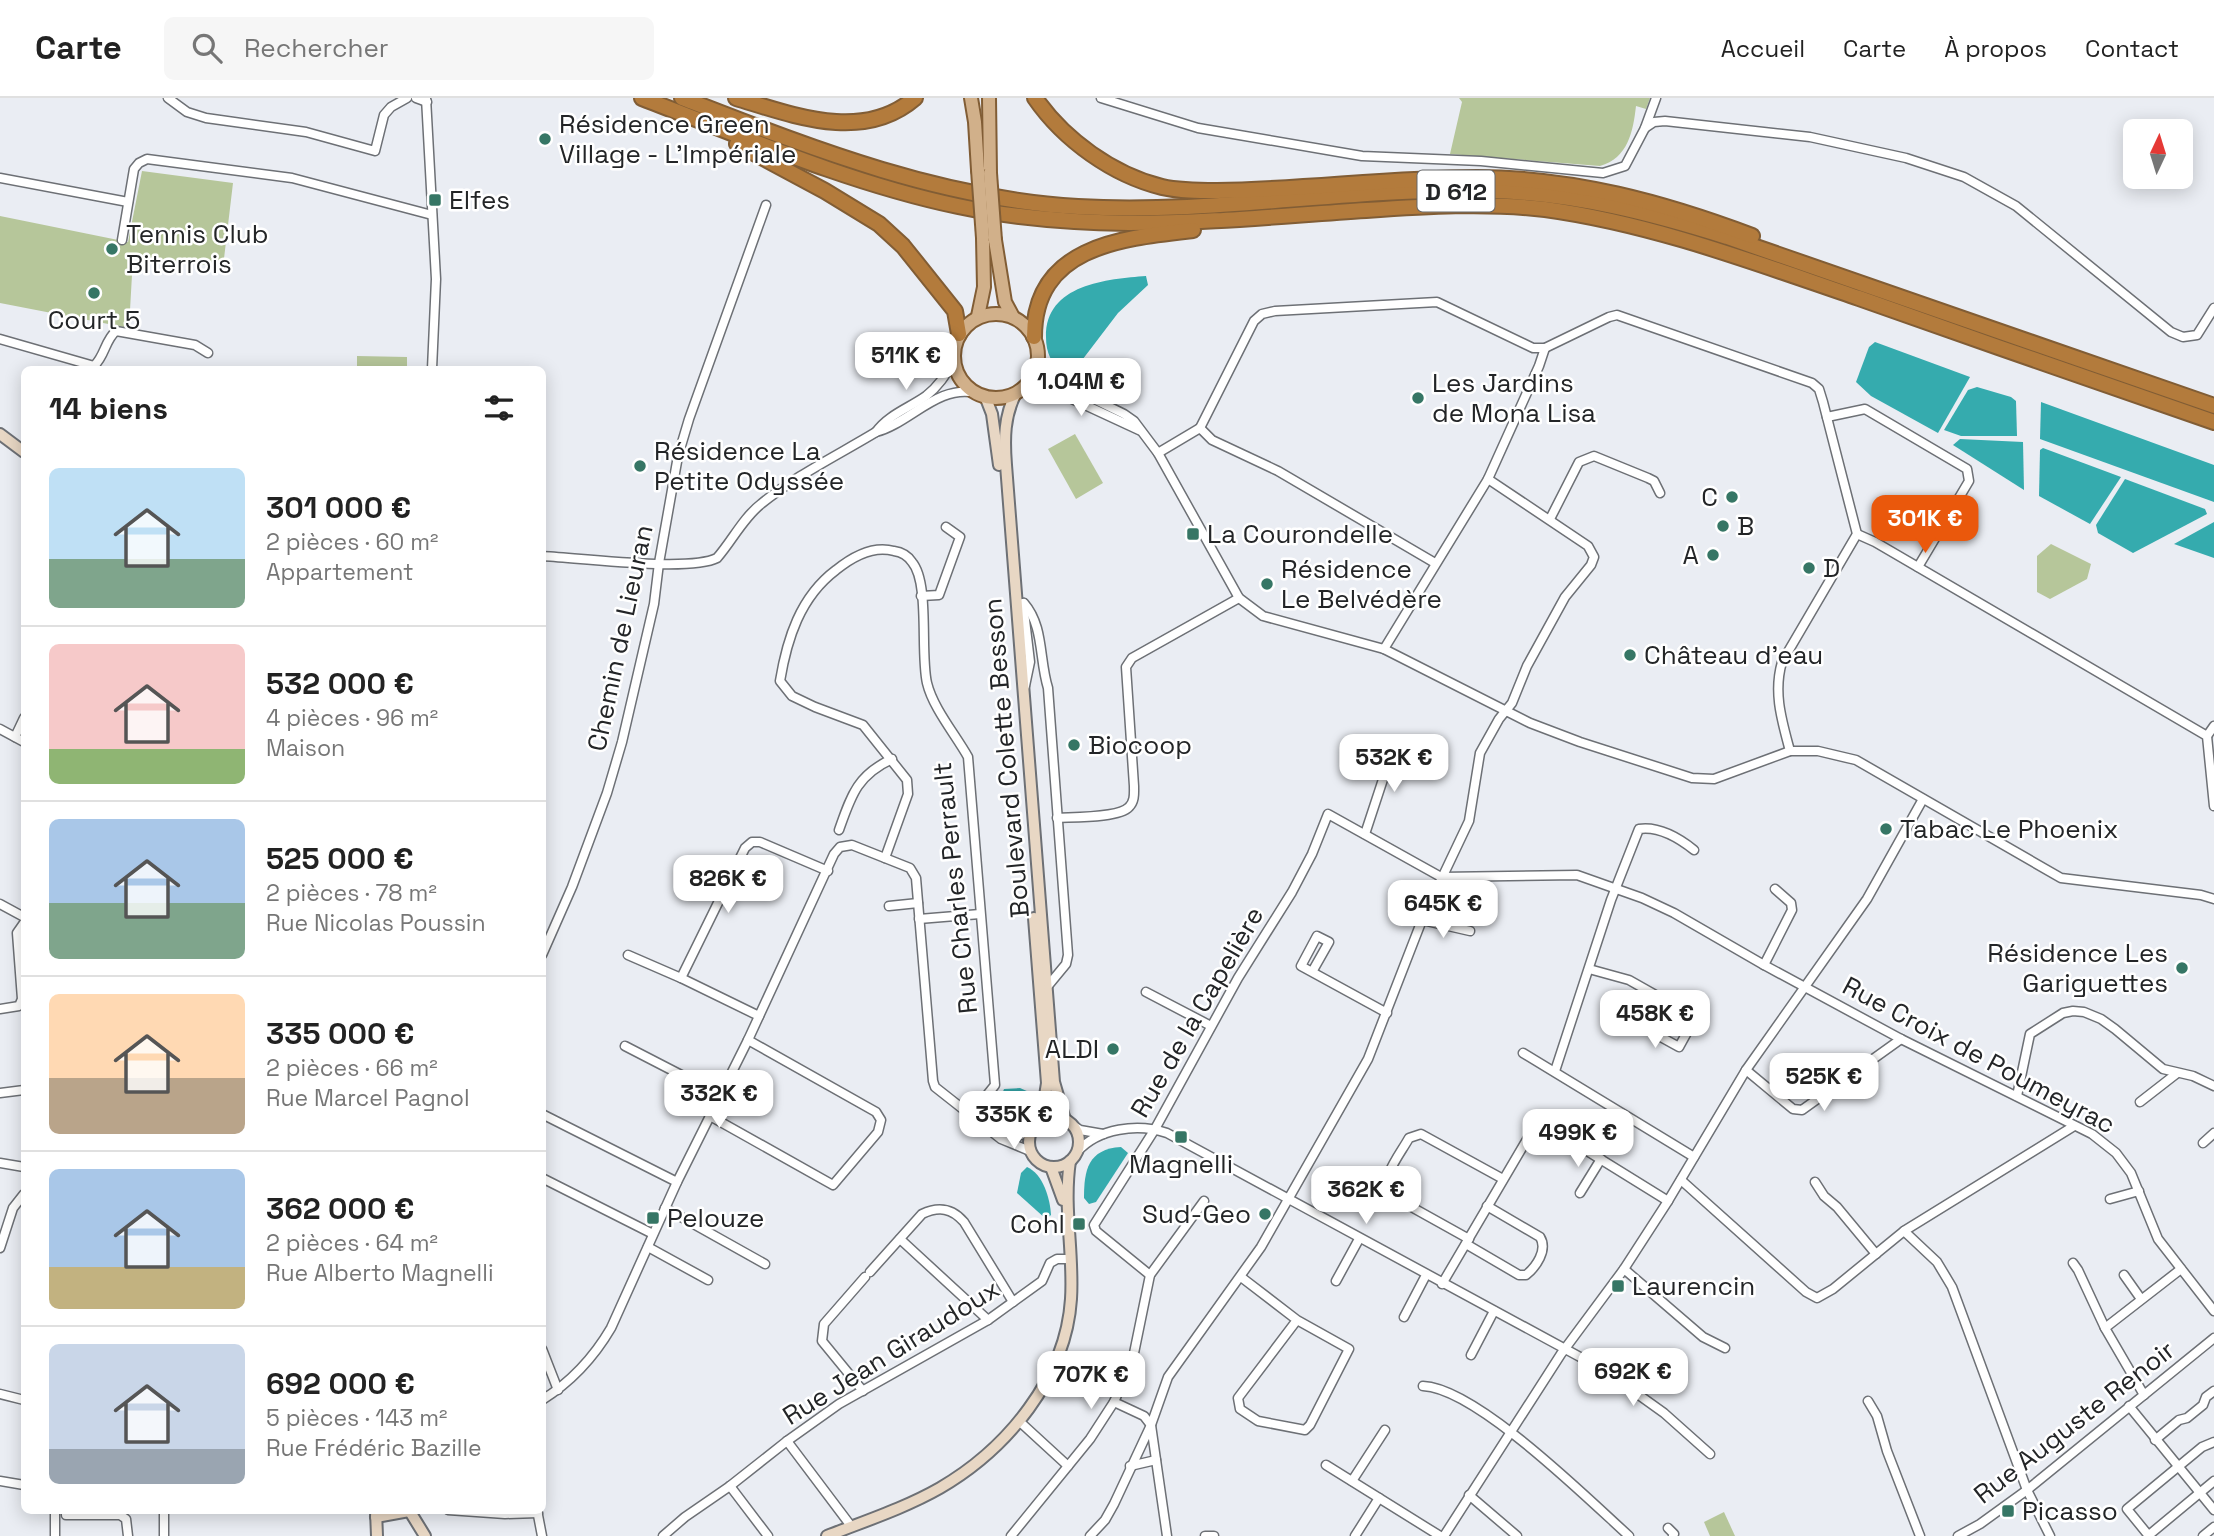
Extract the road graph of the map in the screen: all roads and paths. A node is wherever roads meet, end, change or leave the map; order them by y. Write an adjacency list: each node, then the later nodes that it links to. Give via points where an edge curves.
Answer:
1 (168, 98): 2 (street, via 187,112 206,118 306,132 375,151 384,115)
2 (407, 98)
3 (416, 98): 13 (street)
4 (642, 98): 14 (highway, D 612)
5 (682, 98): 24 (highway, D 612, via 868,167 995,198 1122,208 1440,191 1555,195 1676,222)
6 (736, 98): 7 (highway, via 804,118 851,122 887,115)
7 (915, 98)
8 (971, 98): 16 (main road)
9 (989, 98): 16 (main road)
10 (1035, 98): 24 (highway, via 1084,149 1128,175 1162,187 1248,191 1480,178 1570,185 1687,213 1828,265)
11 (1101, 98): 15 (street, via 1198,128 1307,149 1603,173 1625,166)
12 (1657, 98): 15 (street)
13 (426, 100): 21 (street)
14 (658, 104): 20 (highway, D 612, via 871,183 961,207 1020,216 1167,222); 28 (highway, via 782,166 879,224 903,246 955,312)
15 (1645, 128): 25 (street, via 1665,121 1810,137 1941,168 2016,206 2171,332 2183,337 2197,335)
16 (984, 172): 22 (main road, bridge)
17 (0, 177): 18 (street)
18 (128, 202): 21 (street, via 134,169 147,159 292,178); 23 (street)
19 (766, 205): 55 (street, Chemin de Lieuran, via 689,419)
20 (1474, 205): 29 (highway, via 1195,229 1093,249 1067,264 1045,288 1033,317); 42 (highway, D 612, via 1583,215 1680,238)
21 (432, 215): 37 (street, via 436,279)
22 (989, 239): 26 (main road); 27 (main road)
23 (122, 240)
24 (1862, 285): 40 (highway, D 612)
25 (2214, 308)
26 (978, 316): 27 (main road); 28 (main road)
27 (1013, 317): 29 (main road)
28 (959, 334): 34 (main road)
29 (1034, 337): 33 (main road)
30 (0, 339): 35 (street)
31 (1545, 348): 41 (street, via 1617,315 1812,383 1819,389); 43 (street, via 1533,348 1437,302 1262,314 1254,321); 49 (street)
32 (208, 353): 36 (street, via 195,345 116,331)
33 (1038, 358): 38 (main road); 45 (street, via 1063,384 1124,414)
34 (954, 361): 39 (main road, via 965,385); 44 (street, via 927,395)
35 (88, 366)
36 (96, 366)
37 (432, 366)
38 (1019, 391): 39 (main road, via 1006,397); 45 (street, via 1044,386); 58 (main road, Boulevard Colette Besson, via 1004,433)
39 (981, 395): 44 (street, via 964,390 951,393); 130 (main road, Boulevard Colette Besson, via 996,433 1016,682 1047,1083)
40 (2214, 406)
41 (1827, 418): 53 (street); 57 (street, via 1865,408 1967,469 1969,481)
42 (2214, 422)
43 (1200, 428): 48 (street); 56 (street, via 1212,440 1278,471)
44 (876, 432): 55 (street, via 761,503 717,558 699,565)
45 (1141, 432): 48 (street)
46 (0, 434): 47 (main road)
47 (21, 451)
48 (1158, 453): 60 (street)
49 (1488, 479): 51 (street); 56 (street)
50 (1660, 494): 51 (street, via 1648,478 1594,456 1585,458)
51 (1550, 519): 66 (street, via 1588,546 1594,557 1565,597)
52 (946, 527): 59 (street, via 960,537 939,595)
53 (1857, 534): 57 (street); 73 (street, via 1782,662 1777,699)
54 (546, 556): 55 (street)
55 (659, 563): 97 (street, Chemin de Lieuran, via 622,743 572,887)
56 (1434, 563): 62 (street)
57 (1918, 567): 70 (street)
58 (1016, 593): 61 (street); 65 (main road, Boulevard Colette Besson)
59 (921, 596): 75 (street, Rue Charles Perrault, via 913,562 901,552 887,548 859,555 814,589 799,614 780,681 792,696 863,725); 91 (street, Rue Charles Perrault, via 928,687 968,757)
60 (1239, 598): 62 (street, via 1263,616); 78 (street, via 1132,658 1126,667 1134,786 1130,807 1121,813)
61 (1024, 603): 63 (street); 64 (street, via 1034,614)
62 (1384, 649): 66 (street)
63 (1030, 662): 64 (street); 65 (street)
64 (1043, 672): 78 (street)
65 (1023, 689): 105 (main road, Boulevard Colette Besson)
66 (1506, 712): 73 (street, via 1580,742 1692,778 1714,779); 84 (street, via 1480,753 1469,821)
67 (21, 724): 71 (street)
68 (2214, 726): 70 (street)
69 (0, 729): 71 (street)
70 (2207, 736): 77 (street)
71 (15, 737): 72 (street)
72 (21, 740)
73 (1790, 751): 76 (street, via 1818,751 1856,761)
74 (1425, 756): 80 (street, via 1410,746 1392,752)
75 (892, 759): 79 (street, Rue Charles Perrault, via 867,774 854,790); 82 (street, via 907,780 908,794)
76 (1923, 799): 87 (street, via 2061,878); 104 (street, via 1867,899)
77 (2214, 806)
78 (1057, 818): 105 (street, via 1068,955)
79 (839, 830)
80 (1365, 834): 84 (street); 112 (street, Rue de la Capelière, via 1328,814 1292,891)
81 (1693, 850): 86 (street, via 1680,839 1639,829)
82 (885, 858): 83 (street, via 846,845 834,855); 88 (street, via 910,868 916,878)
83 (828, 871): 102 (street, via 752,842); 111 (street)
84 (1441, 877): 86 (street, Rue Croix de Poumeyrac, via 1577,875); 94 (street)
85 (1775, 889): 99 (street, via 1791,903 1792,910)
86 (1617, 890): 99 (street, Rue Croix de Poumeyrac, via 1674,913); 100 (street)
87 (2214, 899)
88 (918, 903): 90 (street); 93 (street)
89 (0, 905): 92 (street)
90 (889, 906)
91 (980, 914): 93 (street); 126 (street, Rue Charles Perrault, via 995,1086)
92 (21, 916)
93 (919, 919): 126 (street, via 933,1082)
94 (1422, 920): 96 (street); 110 (street)
95 (21, 925): 103 (street, via 17,933)
96 (1470, 931)
97 (546, 946)
98 (628, 955): 102 (street)
99 (1764, 965): 104 (street, Rue Croix de Poumeyrac)
100 (1589, 968): 108 (street, via 1629,980); 118 (street)
101 (1312, 972): 110 (street)
102 (681, 978): 111 (street)
103 (21, 986)
104 (1805, 986): 113 (street, Rue Croix de Poumeyrac); 117 (street)
105 (1048, 987): 129 (main road, Boulevard Colette Besson, via 1054,1082)
106 (1146, 992): 112 (street)
107 (21, 1001): 109 (street, via 19,1006)
108 (1675, 1006): 108 (street, via 1659,1036 1679,1046 1696,1016)
109 (0, 1009)
110 (1387, 1013): 153 (street, via 1368,1059)
111 (759, 1016): 114 (street)
112 (1211, 1026): 132 (street, Rue de la Capelière)
113 (1901, 1039): 117 (street, via 1802,1110 1793,1109); 124 (street, Rue Croix de Poumeyrac)
114 (748, 1040): 123 (street); 128 (street, via 876,1112 881,1120 878,1132 833,1185)
115 (625, 1046): 123 (street)
116 (1523, 1053): 118 (street)
117 (1746, 1070): 139 (street)
118 (1555, 1071): 139 (street)
119 (2176, 1074): 120 (street); 124 (street, via 2163,1069 2101,1018 2073,1011 2030,1034); 125 (street)
120 (2214, 1086)
121 (21, 1090): 122 (street)
122 (0, 1093)
123 (720, 1095): 128 (street)
124 (2017, 1096): 131 (street, Rue Croix de Poumeyrac)
125 (2140, 1102)
126 (971, 1115): 135 (street)
127 (546, 1116): 147 (street)
128 (710, 1116): 147 (street)
129 (1068, 1122): 130 (main road, via 1049,1118); 134 (street, via 1080,1130); 138 (main road, via 1078,1138)
130 (1038, 1124): 135 (street, via 1021,1136); 137 (main road, via 1029,1138)
131 (2074, 1125): 149 (street, Rue Croix de Poumeyrac, via 2116,1153); 159 (street)
132 (1155, 1129): 134 (street); 153 (street); 172 (street, Rue de la Capelière, via 1094,1225)
133 (2214, 1133): 136 (street)
134 (1103, 1134): 138 (street, via 1084,1144)
135 (1002, 1139): 137 (street)
136 (2203, 1143)
137 (1031, 1151): 143 (main road)
138 (1073, 1157): 143 (main road, via 1064,1165); 158 (main road)
139 (1694, 1157): 146 (street)
140 (1601, 1159): 144 (street, via 1539,1125); 150 (street); 155 (street)
141 (0, 1163): 142 (street)
142 (21, 1166)
143 (1051, 1167): 158 (main road)
144 (1503, 1179): 156 (street); 163 (street, via 1421,1134 1409,1138 1385,1181 1385,1190)
145 (546, 1180): 160 (street)
146 (1681, 1180): 155 (street); 166 (street, via 1817,1298)
147 (677, 1182): 157 (street)
148 (1815, 1182): 166 (street)
149 (2139, 1191): 152 (street); 171 (street, Rue Croix de Poumeyrac, via 2158,1239)
150 (1580, 1193)
151 (21, 1198): 165 (street)
152 (2110, 1199)
153 (1288, 1200): 162 (street); 175 (street)
154 (1203, 1201): 172 (street)
155 (1668, 1201): 170 (street)
156 (1487, 1206): 163 (street); 163 (street, via 1540,1237 1544,1249 1531,1272 1519,1275)
157 (665, 1208): 160 (street); 169 (street)
158 (1067, 1210): 167 (main road)
159 (1904, 1231): 166 (street); 221 (street, via 1937,1262 1952,1287)
160 (653, 1234): 164 (street)
161 (900, 1239): 180 (street, via 932,1209 956,1213); 184 (street); 194 (street, via 824,1324 821,1341)
162 (1359, 1239): 173 (street); 177 (street)
163 (1467, 1241): 178 (street)
164 (648, 1247): 176 (street); 193 (street, via 602,1344)
165 (0, 1248)
166 (1876, 1254)
167 (1071, 1259): 180 (street, Rue Jean Giraudoux, via 1050,1263 1042,1282); 203 (main road, via 1071,1302 1064,1337 1044,1384)
168 (2073, 1263): 186 (street)
169 (765, 1264)
170 (1624, 1269): 188 (street, via 1703,1337); 189 (street)
171 (2180, 1269): 179 (street); 182 (street, Rue Croix de Poumeyrac)
172 (1150, 1275): 201 (street, via 1133,1359)
173 (1426, 1275): 178 (street); 183 (street)
174 (2124, 1275): 179 (street)
175 (1241, 1277): 185 (street); 204 (street, via 1168,1377)
176 (708, 1280)
177 (1336, 1281)
178 (1442, 1284): 181 (street)
179 (2141, 1299): 186 (street)
180 (1013, 1302): 184 (street, Rue Jean Giraudoux)
181 (1494, 1311): 189 (street); 190 (street)
182 (2214, 1311)
183 (1404, 1317)
184 (988, 1320): 194 (street, Rue Jean Giraudoux)
185 (1297, 1320): 185 (street, via 1238,1398 1240,1409 1258,1421 1305,1430 1349,1349)
186 (2105, 1328): 197 (street)
187 (2214, 1338): 197 (street, Rue Auguste Renoir)
188 (1725, 1348)
189 (1565, 1349): 206 (street); 210 (street, via 1624,1383)
190 (1471, 1355)
191 (546, 1359): 193 (street)
192 (1423, 1386): 206 (street, via 1471,1405)
193 (558, 1390): 198 (street)
194 (863, 1391): 208 (street, Rue Jean Giraudoux)
195 (2214, 1391): 207 (street, via 2195,1412)
196 (0, 1394): 199 (street)
197 (2144, 1395): 202 (street, Rue Auguste Renoir)
198 (546, 1398)
199 (21, 1399)
200 (1868, 1401): 252 (street)
201 (1114, 1402): 204 (street, via 1144,1416); 213 (street)
202 (2129, 1406): 207 (street); 221 (street, Rue Auguste Renoir)
203 (1019, 1421): 213 (street); 232 (main road, via 985,1455 939,1489)
204 (1151, 1425): 211 (street); 214 (street)
205 (1385, 1430): 217 (street)
206 (1510, 1431): 223 (street); 251 (street)
207 (2155, 1440): 215 (street)
208 (787, 1441): 220 (street, Rue Jean Giraudoux); 232 (street)
209 (2214, 1442): 215 (street)
210 (1710, 1454)
211 (1156, 1460): 214 (street); 246 (street)
212 (1326, 1465): 217 (street)
213 (1068, 1466): 244 (street)
214 (1130, 1466): 245 (street, via 1105,1520)
215 (2178, 1467): 222 (street); 255 (street, via 2127,1509)
216 (0, 1481): 219 (street)
217 (1352, 1481): 224 (street)
218 (2214, 1481): 222 (street)
219 (21, 1484)
220 (730, 1486): 241 (street, Rue Jean Giraudoux); 242 (street)
221 (2027, 1490): 253 (street, Rue Auguste Renoir); 254 (street)
222 (2200, 1493): 225 (street); 255 (street)
223 (1469, 1495): 234 (street); 250 (street)
224 (1379, 1498): 234 (street); 249 (street)
225 (2214, 1510)
226 (55, 1514): 235 (street)
227 (66, 1514): 236 (street, via 120,1515 126,1519)
228 (164, 1514): 237 (street)
229 (376, 1514): 238 (main road)
230 (411, 1514): 239 (main road)
231 (538, 1514): 240 (street)
232 (851, 1526): 243 (main road)
233 (2214, 1527): 256 (street)
234 (1447, 1534)
235 (55, 1536)
236 (128, 1536)
237 (164, 1536)
238 (377, 1536)
239 (425, 1536)
240 (542, 1536)
241 (663, 1536)
242 (768, 1536)
243 (827, 1536)
244 (1011, 1536)
245 (1090, 1536)
246 (1167, 1536)
247 (1205, 1536): 248 (street)
248 (1214, 1536)
249 (1354, 1536)
250 (1517, 1536)
251 (1629, 1536)
252 (1920, 1536)
253 (1958, 1536)
254 (2050, 1536)
255 (2149, 1536)
256 (2203, 1536)

